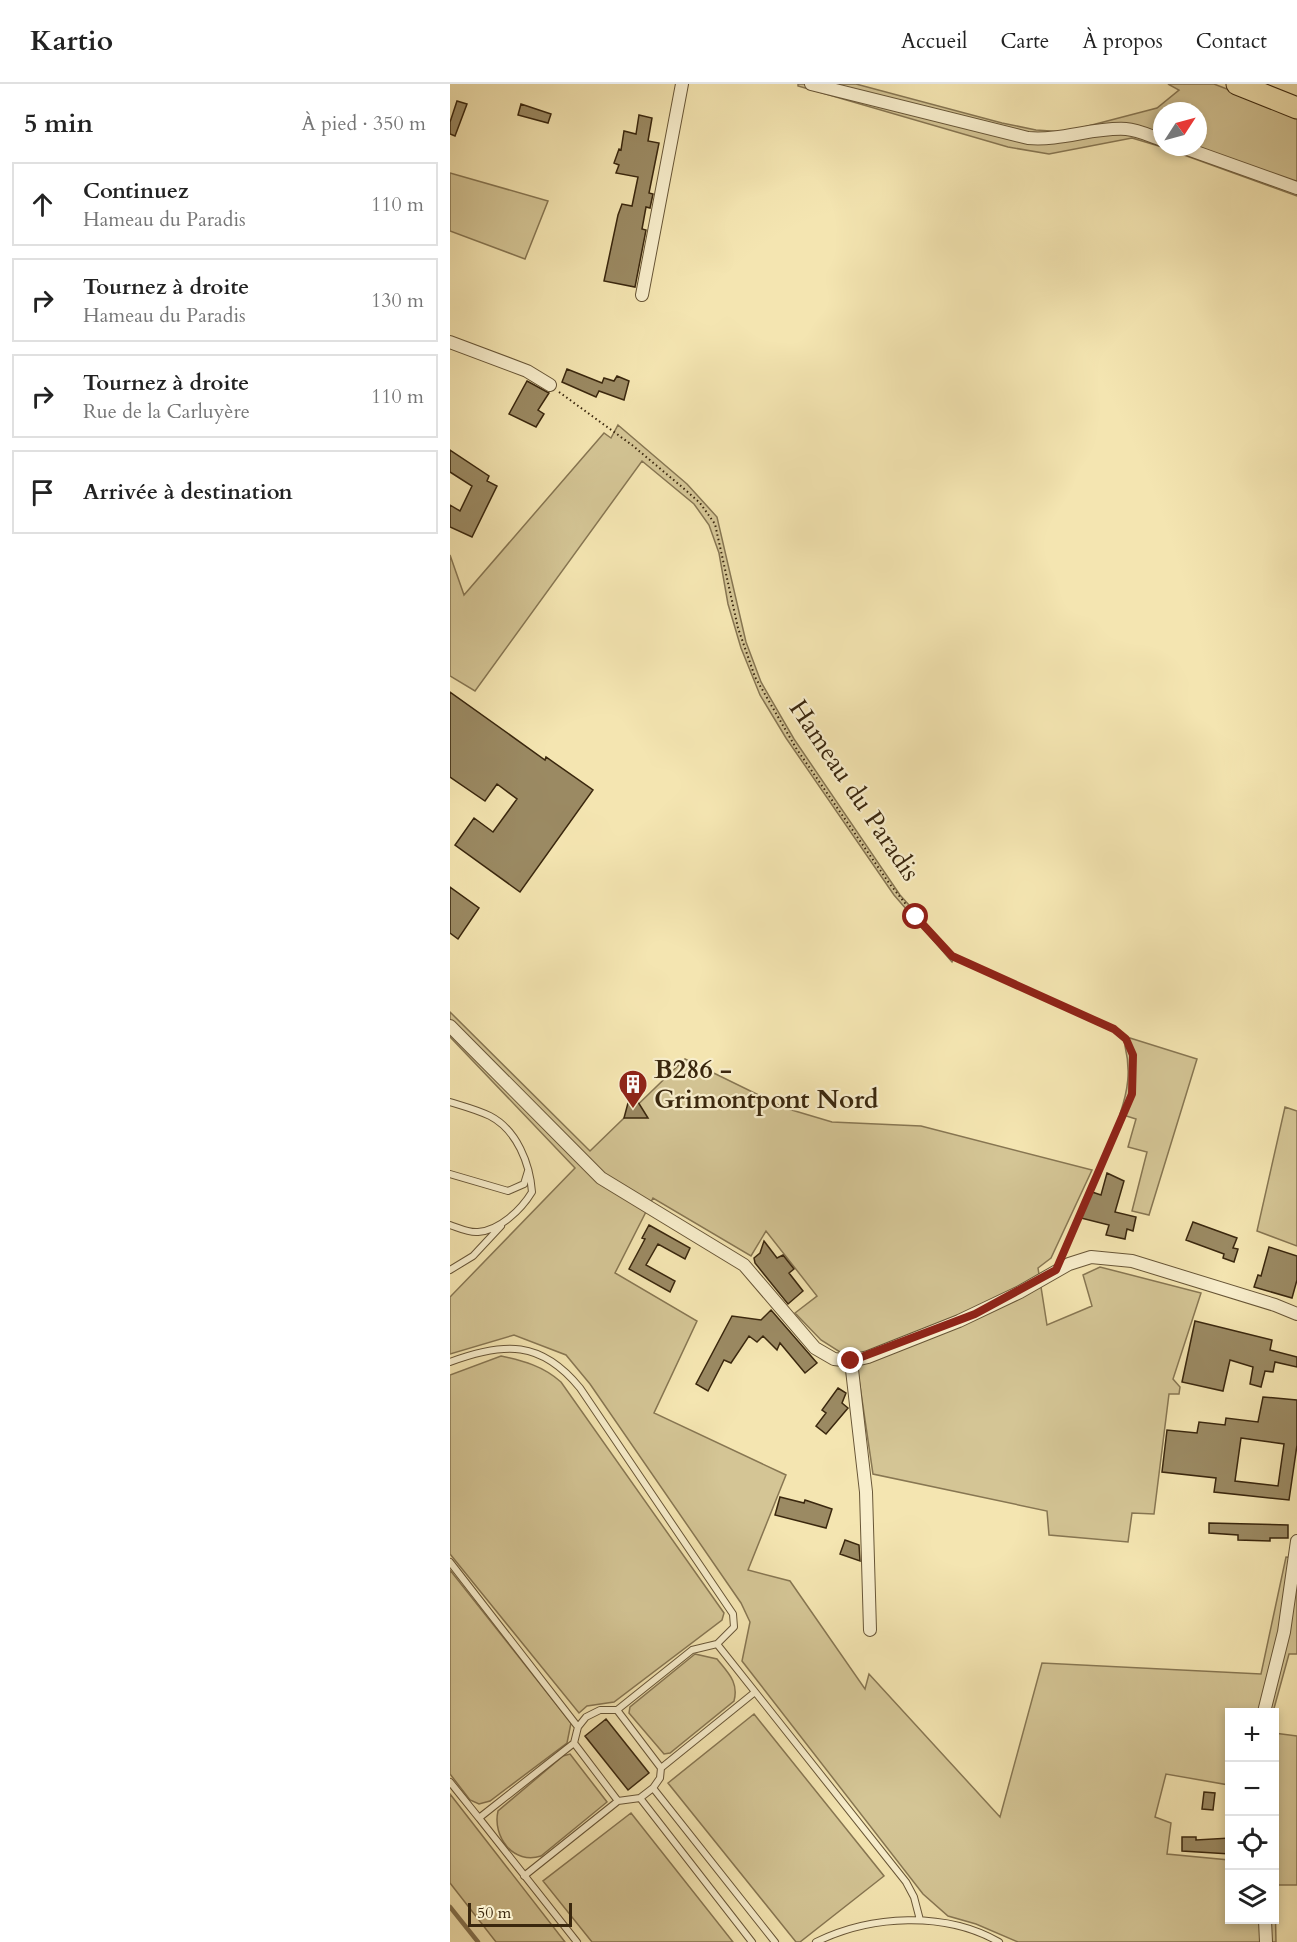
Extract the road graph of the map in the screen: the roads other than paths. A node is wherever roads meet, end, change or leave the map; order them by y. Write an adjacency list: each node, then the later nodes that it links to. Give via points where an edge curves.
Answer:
1 (682, 84): 8 (street)
2 (811, 84): 5 (street, via 1028,138 1063,138 1119,129)
3 (1237, 84): 4 (highway)
4 (1297, 108)
5 (1153, 137)
6 (1207, 156): 7 (street)
7 (1297, 188)
8 (642, 295)
9 (450, 342): 10 (street, via 527,370)
10 (550, 385)
11 (450, 1026): 19 (street, via 601,1179 744,1265 815,1348 834,1359)
12 (450, 1102): 13 (lane, via 491,1116 503,1125 514,1137)
13 (528, 1171): 14 (lane, via 524,1184 508,1191); 15 (lane, via 532,1192)
14 (450, 1174)
15 (507, 1220): 16 (lane, via 478,1232); 17 (lane, via 473,1256)
16 (450, 1225)
17 (450, 1270)
18 (1297, 1314): 19 (street, via 1117,1258 1092,1257 1056,1270 975,1314)
19 (851, 1361): 23 (street, via 866,1492)
20 (450, 1362): 24 (lane, via 513,1347 547,1358 571,1377 730,1607 734,1627)
21 (1297, 1541): 26 (street, via 1286,1624)
22 (450, 1562): 28 (lane)
23 (870, 1630)
24 (717, 1644): 25 (lane); 27 (lane, via 692,1650)
25 (754, 1692): 30 (lane); 37 (lane, via 906,1882)
26 (1265, 1708)
27 (616, 1710): 28 (lane, via 593,1713); 30 (lane)
28 (578, 1726): 29 (lane)
29 (574, 1743): 34 (lane); 35 (lane)
30 (661, 1768): 32 (lane)
31 (450, 1782): 35 (lane)
32 (653, 1788): 33 (lane); 41 (lane)
33 (640, 1798): 34 (lane); 40 (lane)
34 (618, 1801): 36 (lane)
35 (479, 1818): 36 (lane)
36 (524, 1876): 39 (lane)
37 (920, 1920): 42 (lane, via 868,1924); 43 (lane, via 957,1926)
38 (1265, 1924): 44 (street)
39 (577, 1942)
40 (752, 1942)
41 (775, 1942)
42 (816, 1942)
43 (999, 1942)
44 (1266, 1942)

